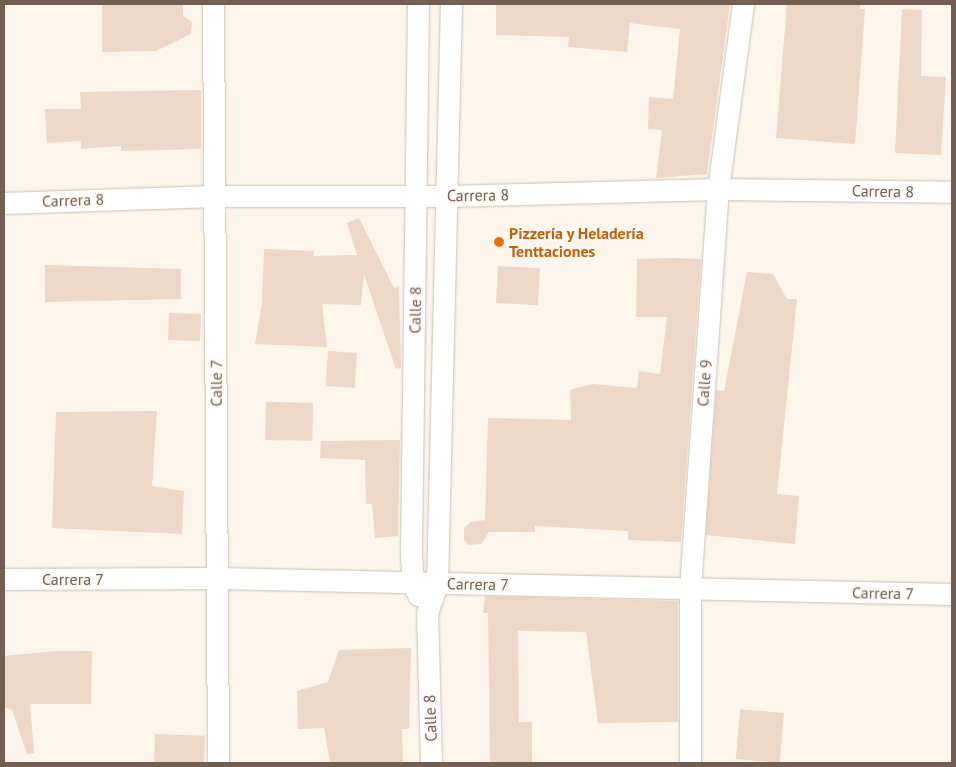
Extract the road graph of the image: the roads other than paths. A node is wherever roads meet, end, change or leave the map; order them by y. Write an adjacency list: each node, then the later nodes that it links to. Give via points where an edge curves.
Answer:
1 (213, 4): 7 (street, Calle 7)
2 (418, 4): 8 (street, Calle 8)
3 (451, 4): 9 (street, Calle 8)
4 (743, 4): 5 (street, Calle 9)
5 (718, 189): 6 (street, Carrera 8); 9 (street, Carrera 8); 15 (street, Calle 9)
6 (952, 192)
7 (215, 196): 8 (street, Carrera 8); 10 (street, Carrera 8); 11 (street, Calle 7)
8 (417, 196): 9 (street, Carrera 8); 13 (street, Calle 8)
9 (446, 196): 14 (street, Calle 8)
10 (4, 203)
11 (218, 578): 12 (street, Carrera 7); 13 (street, Carrera 7); 18 (street, Calle 7)
12 (4, 579)
13 (413, 584): 14 (street, Carrera 7); 17 (street, Calle 8)
14 (437, 584): 15 (street, Carrera 7); 17 (street, Calle 8)
15 (690, 588): 16 (street, Carrera 7); 20 (street, Calle 9)
16 (952, 594)
17 (427, 613): 19 (street, Calle 8)
18 (218, 763)
19 (431, 763)
20 (690, 763)

